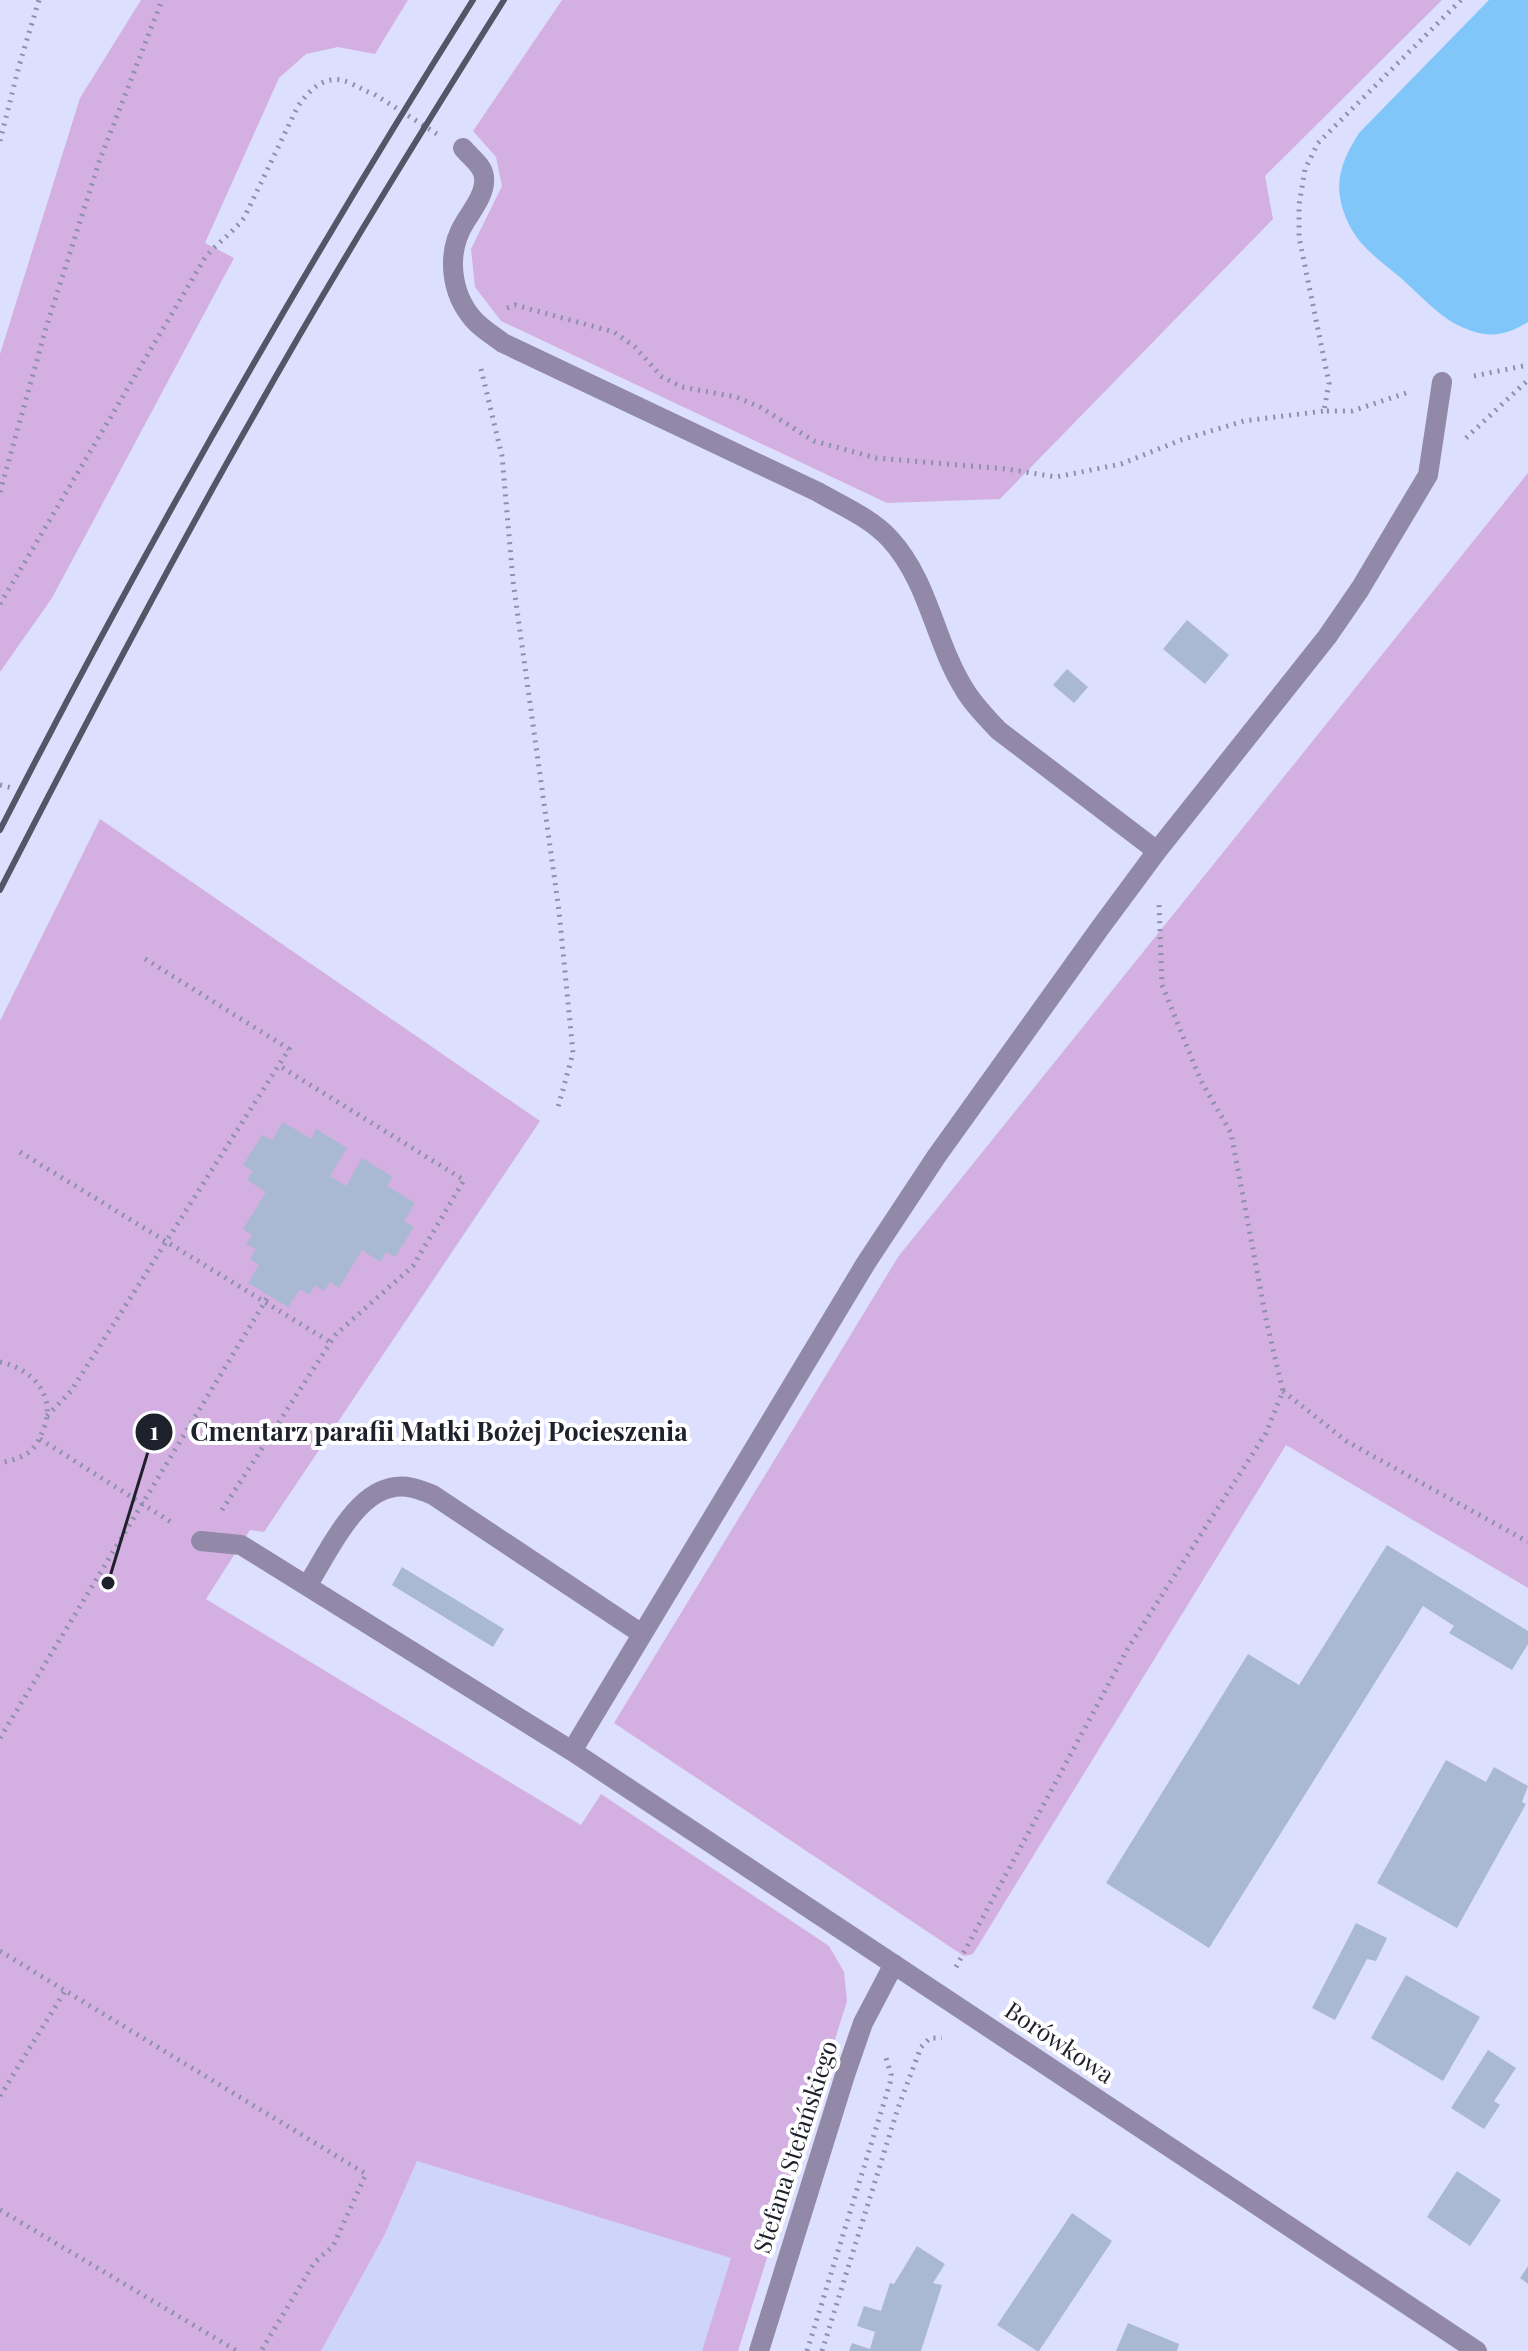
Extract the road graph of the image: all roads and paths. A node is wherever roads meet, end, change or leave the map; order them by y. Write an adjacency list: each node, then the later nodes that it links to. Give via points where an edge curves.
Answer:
1 (39, 0): 4 (path)
2 (162, 0): 12 (path, via 99,162)
3 (1461, 0): 10 (path, via 1318,143 1305,169 1299,237 1329,383)
4 (0, 141)
5 (463, 148): 6 (street, via 484,174 481,194 461,229 452,261 459,295); 13 (path, via 348,82 332,79 307,94 244,218 206,256)
6 (476, 322): 10 (path, via 515,305 614,332 662,377 682,387 736,397 814,441 876,458 1056,477 1121,464 1244,421); 16 (street, via 503,343 863,517 907,561 962,686 977,708 998,730); 19 (path, via 473,338 502,456 513,581 559,911 573,1053)
7 (1528, 365): 9 (path)
8 (1528, 380): 11 (path)
9 (1442, 382): 10 (path, via 1352,411); 11 (street)
10 (1324, 411)
11 (1428, 475): 16 (street, via 1327,637)
12 (0, 492)
13 (0, 604)
14 (0, 785): 15 (path)
15 (12, 788)
16 (1157, 851): 26 (path, via 1162,985 1201,1081 1231,1133); 34 (street, via 897,1215)
17 (142, 957): 18 (path, via 289,1049)
18 (278, 1065): 21 (path); 24 (path, via 464,1180 413,1266)
19 (557, 1111)
20 (20, 1152): 21 (path)
21 (164, 1242): 23 (path); 27 (path, via 71,1391)
22 (269, 1295): 23 (path)
23 (264, 1303): 24 (path); 30 (path)
24 (330, 1342): 31 (path)
25 (0, 1362): 27 (path, via 28,1373 39,1385)
26 (1283, 1391): 32 (path, via 1346,1441); 40 (path, via 1266,1433 1128,1648)
27 (47, 1416): 28 (path)
28 (40, 1439): 29 (path, via 30,1451); 30 (path)
29 (0, 1463)
30 (141, 1504): 31 (path); 35 (path)
31 (201, 1541): 33 (street, Borówkowa, via 241,1545)
32 (1528, 1542)
33 (307, 1586): 34 (street, via 366,1500 389,1488 412,1487 433,1495); 36 (street, Borówkowa)
34 (642, 1634): 36 (street)
35 (1, 1733)
36 (572, 1751): 38 (street, Borówkowa)
37 (0, 1951): 39 (path)
38 (894, 1964): 40 (street, Borówkowa); 41 (street, Stefana Stefańskiego)
39 (65, 1991): 43 (path); 46 (path, via 366,2174 333,2246 314,2263)
40 (941, 1996): 50 (street, Borówkowa)
41 (863, 2023): 47 (street, Stefana Stefańskiego); 48 (path, via 884,2054 890,2083)
42 (949, 2040): 49 (path, via 937,2036 921,2047)
43 (0, 2096)
44 (0, 2210): 45 (path)
45 (237, 2351)
46 (261, 2351)
47 (759, 2351)
48 (807, 2351)
49 (822, 2351)
50 (1477, 2351)

